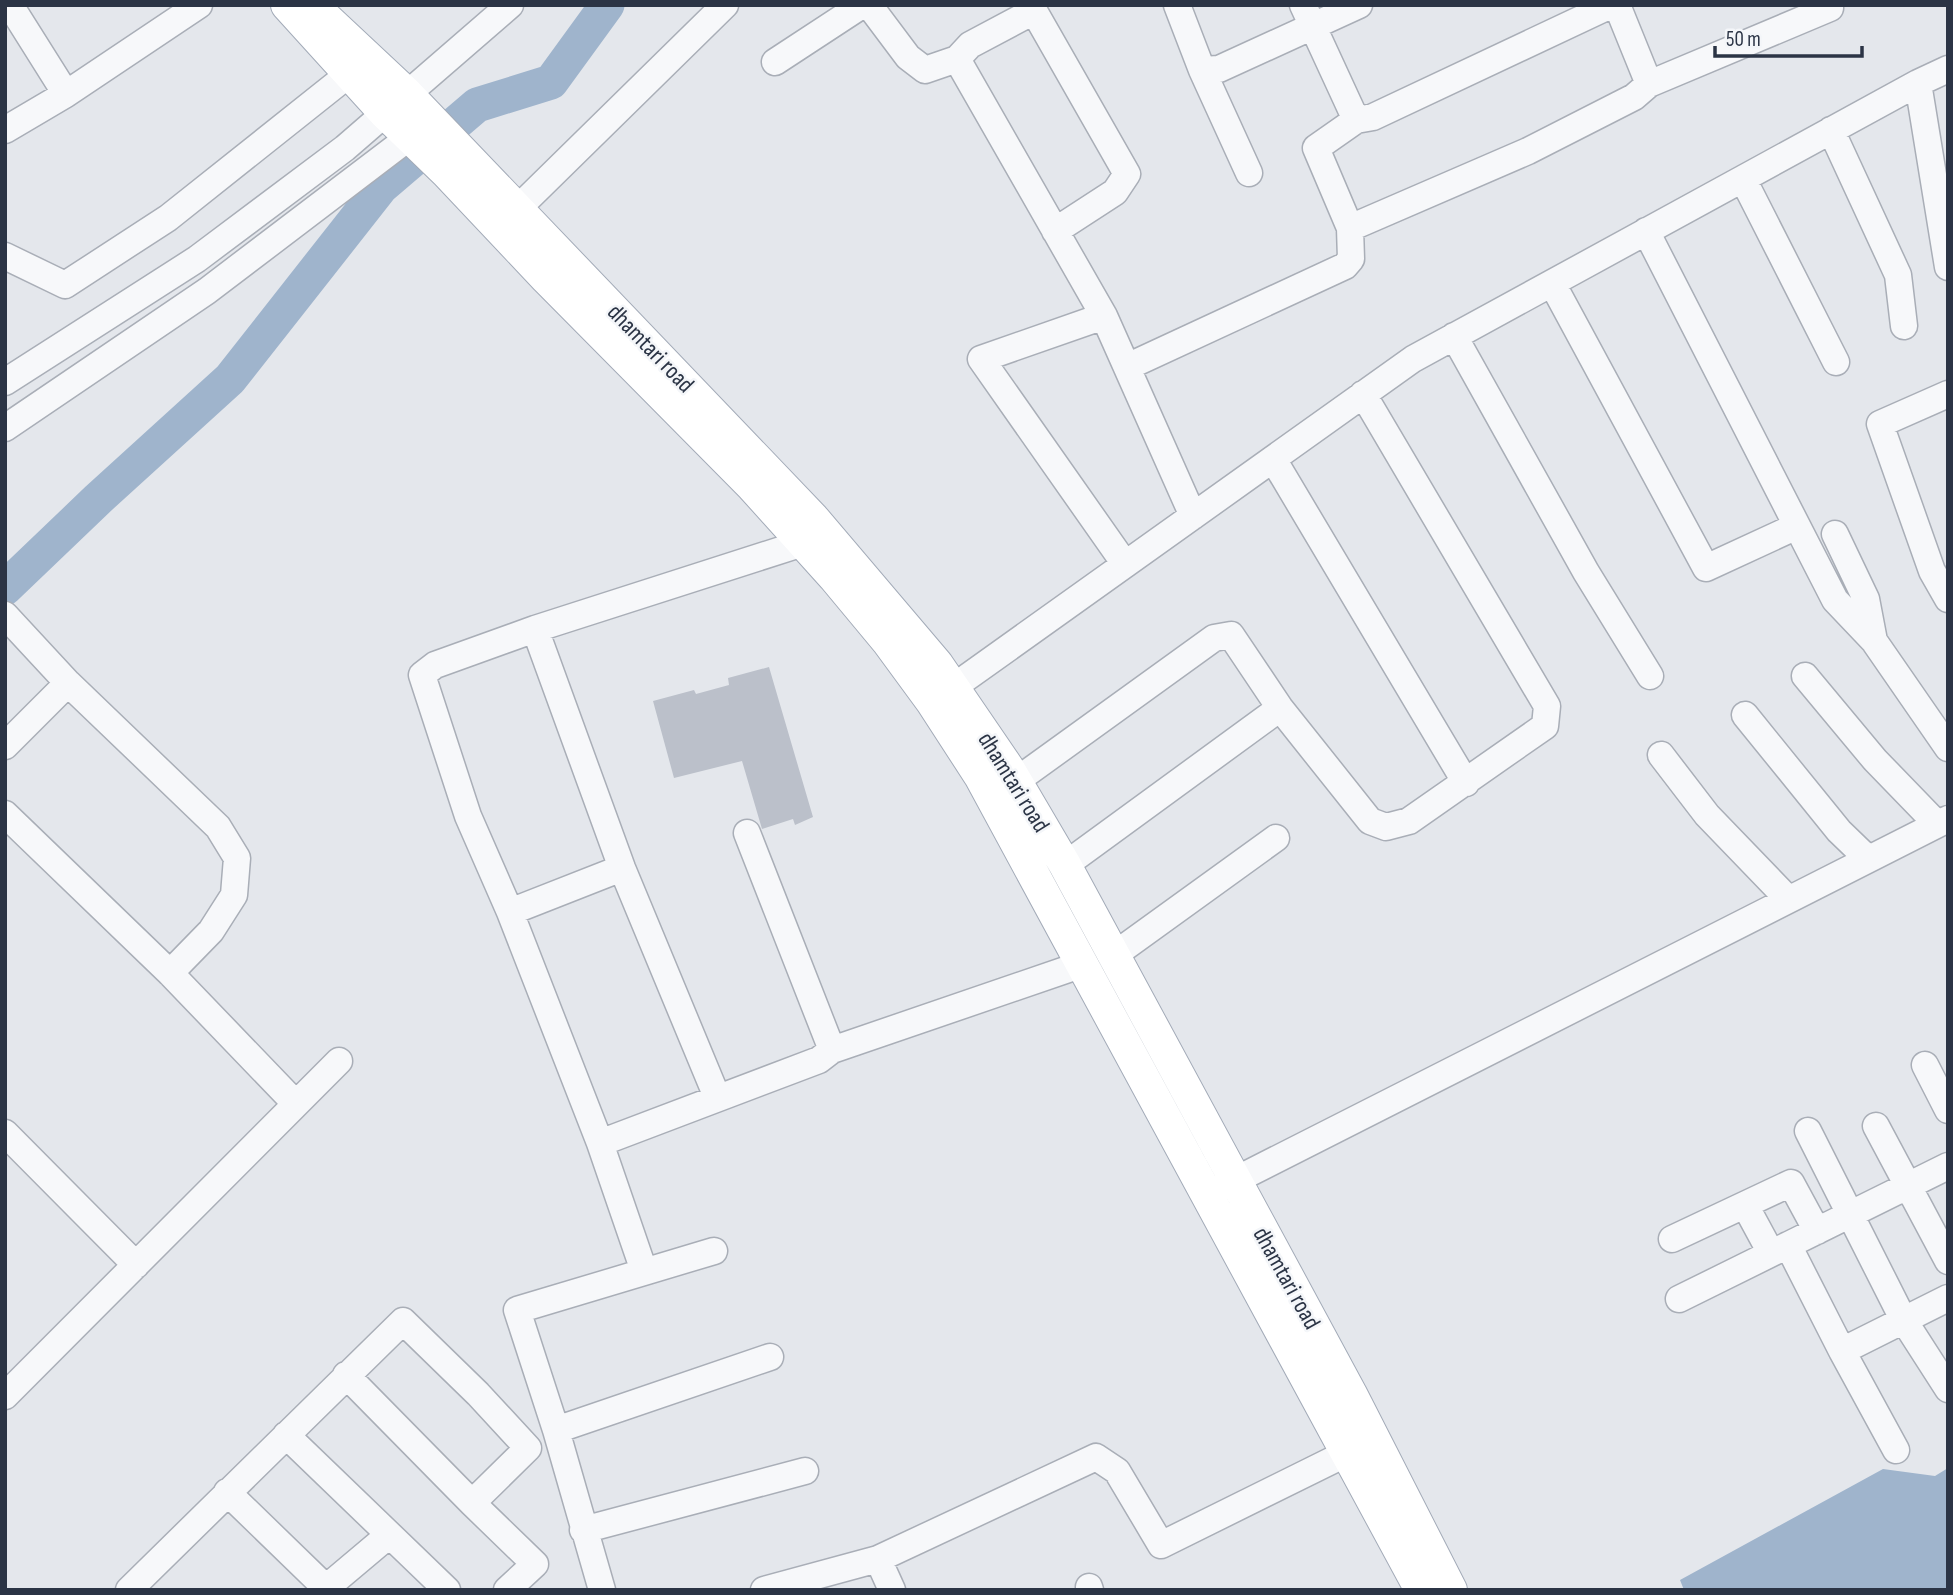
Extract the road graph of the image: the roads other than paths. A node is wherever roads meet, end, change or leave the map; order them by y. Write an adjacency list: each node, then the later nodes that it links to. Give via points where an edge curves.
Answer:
1 (10, 5): 22 (street)
2 (199, 5): 22 (street)
3 (287, 5): 19 (main road)
4 (510, 5): 23 (street)
5 (725, 5): 30 (street)
6 (862, 5): 16 (street)
7 (869, 5): 15 (street, via 908,57 925,70)
8 (1177, 5): 18 (street)
9 (1359, 5): 14 (street)
10 (1611, 5): 24 (street, via 1373,117)
11 (1617, 5): 21 (street)
12 (319, 8): 23 (main road)
13 (1830, 8): 21 (street)
14 (1308, 16): 18 (street, via 1219,69); 24 (street)
15 (957, 58): 32 (street); 32 (street, via 970,45 1034,11 1041,23 1126,174 1115,192)
16 (775, 62)
17 (1948, 69): 20 (street)
18 (1202, 70): 28 (street)
19 (349, 74): 23 (main road); 34 (street, via 168,218 65,285)
20 (1918, 83): 27 (street); 35 (street)
21 (1649, 84): 31 (street, via 1634,97 1528,151)
22 (66, 94): 26 (street)
23 (396, 104): 25 (main road); 42 (street, via 197,260)
24 (1356, 120): 31 (street, via 1316,148)
25 (421, 129): 30 (main road); 45 (street, via 208,291)
26 (5, 130)
27 (1831, 130): 29 (street); 38 (street, via 1898,275)
28 (1249, 173)
29 (1742, 179): 33 (street); 40 (street)
30 (508, 219): 50 (main road); 59 (main road, dhamtari road, via 813,519 937,664)
31 (1350, 228): 41 (street, via 1351,259 1345,266)
32 (1055, 231): 37 (street)
33 (1646, 231): 36 (street); 48 (street)
34 (5, 256)
35 (1948, 267)
36 (1552, 283): 39 (street); 48 (street, via 1706,568)
37 (1104, 316): 41 (street); 51 (street, via 981,359)
38 (1904, 326)
39 (1454, 336): 43 (street); 56 (street, via 1586,572)
40 (1836, 362)
41 (1127, 367): 47 (street)
42 (5, 382)
43 (1363, 394): 46 (street); 66 (street, via 1547,706 1545,726)
44 (1948, 394): 52 (street, via 1880,424 1933,571)
45 (5, 428)
46 (1273, 459): 47 (street); 66 (street)
47 (1193, 516): 51 (street)
48 (1797, 526): 55 (street, via 1835,600)
49 (1835, 534): 55 (street, via 1866,599)
50 (803, 543): 54 (street); 59 (main road, via 888,642)
51 (1125, 564): 59 (street)
52 (1948, 599)
53 (5, 615): 58 (street)
54 (534, 629): 73 (street); 75 (street, via 435,665 422,675 468,816)
55 (1874, 641): 63 (street)
56 (1650, 676)
57 (1805, 677): 68 (street, via 1875,760)
58 (68, 683): 62 (street); 78 (street, via 218,827 237,858 234,895 211,931)
59 (943, 695): 65 (main road, dhamtari road); 77 (main road, via 980,776)
60 (1280, 708): 65 (street, via 1231,635 1214,638); 66 (street, via 1370,821 1386,827 1409,821); 72 (street)
61 (1745, 715): 71 (street, via 1839,831)
62 (5, 746)
63 (1948, 748)
64 (1661, 755): 74 (street, via 1707,814)
65 (1016, 781): 72 (main road, dhamtari road)
66 (1466, 783)
67 (5, 814): 78 (street)
68 (1942, 821): 71 (street)
69 (747, 833): 79 (street)
70 (1276, 838): 76 (street)
71 (1868, 859): 74 (street)
72 (1065, 865): 76 (main road, dhamtari road)
73 (622, 868): 75 (street); 82 (street)
74 (1788, 899): 91 (street)
75 (510, 912): 88 (street)
76 (1112, 953): 91 (main road, dhamtari road)
77 (1083, 964): 79 (street); 91 (main road)
78 (170, 973): 83 (street)
79 (832, 1050): 82 (street, via 819,1060)
80 (340, 1061): 83 (street)
81 (1925, 1065): 84 (street)
82 (717, 1097): 88 (street)
83 (296, 1104): 99 (street)
84 (1948, 1110)
85 (1876, 1126): 90 (street)
86 (1808, 1131): 93 (street)
87 (5, 1133): 99 (street)
88 (600, 1143): 100 (street)
89 (1948, 1166): 90 (street)
90 (1907, 1186): 93 (street); 98 (street)
91 (1220, 1187): 112 (main road); 126 (main road, dhamtari road, via 1351,1394)
92 (1745, 1205): 94 (street, via 1791,1183); 95 (street); 96 (street)
93 (1850, 1214): 94 (street); 103 (street)
94 (1817, 1231): 96 (street)
95 (1672, 1239)
96 (1780, 1249): 102 (street); 104 (street)
97 (714, 1251): 100 (street)
98 (1948, 1261)
99 (136, 1265): 108 (street)
100 (644, 1271): 109 (street, via 517,1310)
101 (1948, 1298): 103 (street)
102 (1679, 1299)
103 (1903, 1319): 104 (street); 107 (street)
104 (1842, 1351): 111 (street)
105 (770, 1357): 109 (street)
106 (346, 1375): 110 (street); 115 (street); 115 (street, via 403,1321 478,1394 528,1448)
107 (1948, 1389)
108 (5, 1396)
109 (556, 1430): 116 (street)
110 (286, 1435): 114 (street); 117 (street)
111 (1896, 1450)
112 (1347, 1453): 118 (street, via 1161,1545 1117,1471 1096,1457); 125 (main road)
113 (805, 1471): 116 (street)
114 (228, 1492): 117 (street, via 326,1588); 119 (street)
115 (472, 1503): 121 (street, via 534,1564)
116 (583, 1531): 122 (street)
117 (389, 1535): 120 (street)
118 (878, 1559): 123 (street); 124 (street)
119 (129, 1590)
120 (447, 1590)
121 (508, 1590)
122 (602, 1590)
123 (764, 1590)
124 (892, 1590)
125 (1421, 1590)
126 (1451, 1590)

